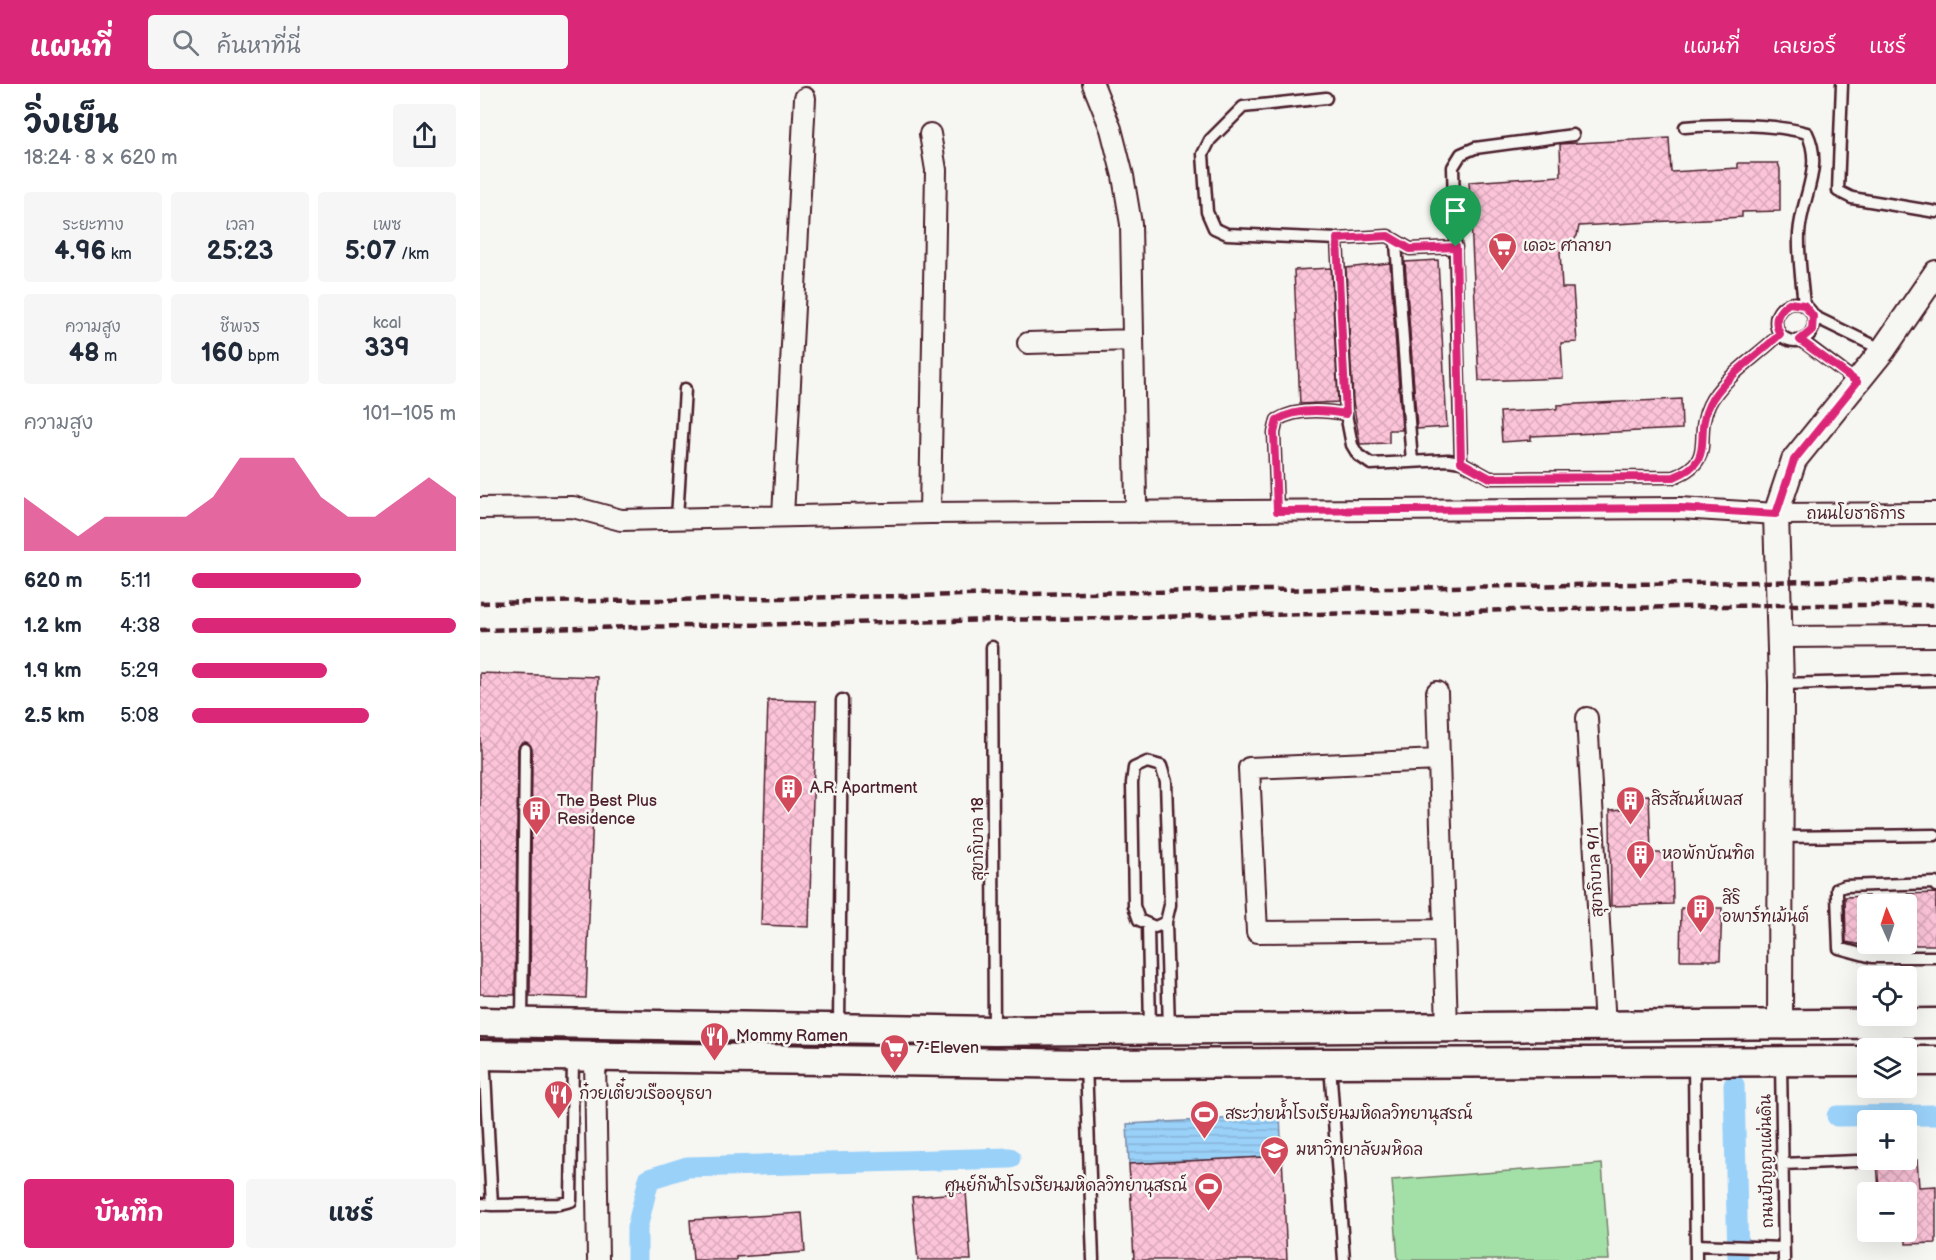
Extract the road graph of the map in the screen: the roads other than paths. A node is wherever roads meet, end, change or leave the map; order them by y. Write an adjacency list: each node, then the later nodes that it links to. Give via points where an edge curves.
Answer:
1 (1093, 84): 16 (street, via 1111,129 1131,224)
2 (1842, 84): 8 (lane, via 1838,191 1852,198)
3 (805, 98): 31 (street)
4 (1326, 98): 9 (lane, via 1243,107 1210,140 1203,154 1207,212 1215,228 1227,234)
5 (1685, 128): 13 (lane, via 1789,128 1807,133 1813,145 1814,169 1799,233)
6 (930, 134): 28 (street, via 936,170)
7 (1573, 135): 11 (lane, via 1475,148 1461,154 1453,167)
8 (1936, 212)
9 (1337, 239): 10 (lane, via 1388,236); 22 (lane)
10 (1396, 243): 11 (lane, via 1410,249); 23 (lane)
11 (1456, 247): 24 (lane)
12 (1936, 273): 19 (street)
13 (1804, 305): 14 (lane); 15 (lane, via 1789,303 1783,307 1776,320)
14 (1813, 316): 17 (lane, via 1812,330); 19 (lane)
15 (1780, 334): 17 (lane, via 1786,339); 24 (lane, via 1723,383 1708,406 1702,453 1692,470 1674,477 1490,478)
16 (1134, 340): 18 (street); 27 (street)
17 (1800, 340): 20 (lane)
18 (1028, 344)
19 (1883, 350): 20 (street)
20 (1857, 382): 30 (street, via 1794,460)
21 (685, 389): 32 (lane)
22 (1346, 414): 23 (lane, via 1358,455 1371,464); 26 (lane, via 1289,412 1277,420)
23 (1412, 462): 24 (lane)
24 (1461, 462)
25 (480, 508): 32 (street, ถนนโยธาธิการ, via 557,506 621,520)
26 (1277, 511): 27 (street, ถนนโยธาธิการ); 30 (street, ถนนโยธาธิการ, via 1680,508)
27 (1138, 512): 28 (street, ถนนโยธาธิการ)
28 (930, 513): 31 (street, ถนนโยธาธิการ)
29 (1936, 513): 30 (street, ถนนโยธาธิการ)
30 (1776, 514): 34 (street)
31 (783, 516): 32 (street, ถนนโยธาธิการ)
32 (677, 518)
33 (1936, 636): 34 (street)
34 (1778, 637): 37 (street)
35 (992, 647): 58 (lane, สุขาภิบาล 18)
36 (1936, 680): 37 (lane)
37 (1781, 684): 44 (street)
38 (1437, 692): 42 (street)
39 (842, 700): 56 (lane)
40 (1587, 718): 54 (street, สุขาภิบาล 9/1)
41 (525, 749): 51 (lane)
42 (1439, 760): 48 (street); 48 (street, via 1249,768 1257,932)
43 (1935, 835): 44 (lane)
44 (1781, 837): 53 (street)
45 (1936, 886): 49 (lane, via 1845,886 1837,888 1837,895 1839,948 1872,957)
46 (1166, 922): 47 (lane, via 1155,927); 47 (lane, via 1170,905 1166,782 1161,766 1147,762 1134,768 1132,783 1134,906 1139,920); 57 (lane)
47 (1148, 925): 57 (lane)
48 (1443, 930): 55 (street)
49 (1936, 957)
50 (480, 1022): 51 (main road)
51 (522, 1023): 56 (main road)
52 (1936, 1023): 53 (main road)
53 (1780, 1024): 54 (main road); 65 (main road)
54 (1605, 1026): 55 (main road)
55 (1447, 1028): 57 (main road)
56 (839, 1029): 58 (main road)
57 (1159, 1029): 58 (main road)
58 (994, 1030)
59 (482, 1055): 60 (main road); 71 (lane)
60 (584, 1058): 66 (main road); 71 (lane, via 571,1201); 74 (street)
61 (1857, 1061): 65 (main road)
62 (1917, 1061): 63 (main road)
63 (1936, 1061)
64 (1694, 1062): 65 (main road); 67 (main road); 72 (lane)
65 (1781, 1062): 69 (lane, ถนนปัญญาแผ่นดิน)
66 (1086, 1064): 67 (main road); 75 (lane)
67 (1330, 1065): 76 (lane)
68 (1857, 1161): 69 (lane)
69 (1782, 1164): 73 (lane, ถนนปัญญาแผ่นดิน)
70 (480, 1204): 71 (lane)
71 (492, 1204)
72 (1696, 1245): 73 (lane); 77 (lane)
73 (1783, 1248): 78 (lane, ถนนปัญญาแผ่นดิน)
74 (598, 1260)
75 (1093, 1260)
76 (1344, 1260)
77 (1696, 1260)
78 (1784, 1260)

